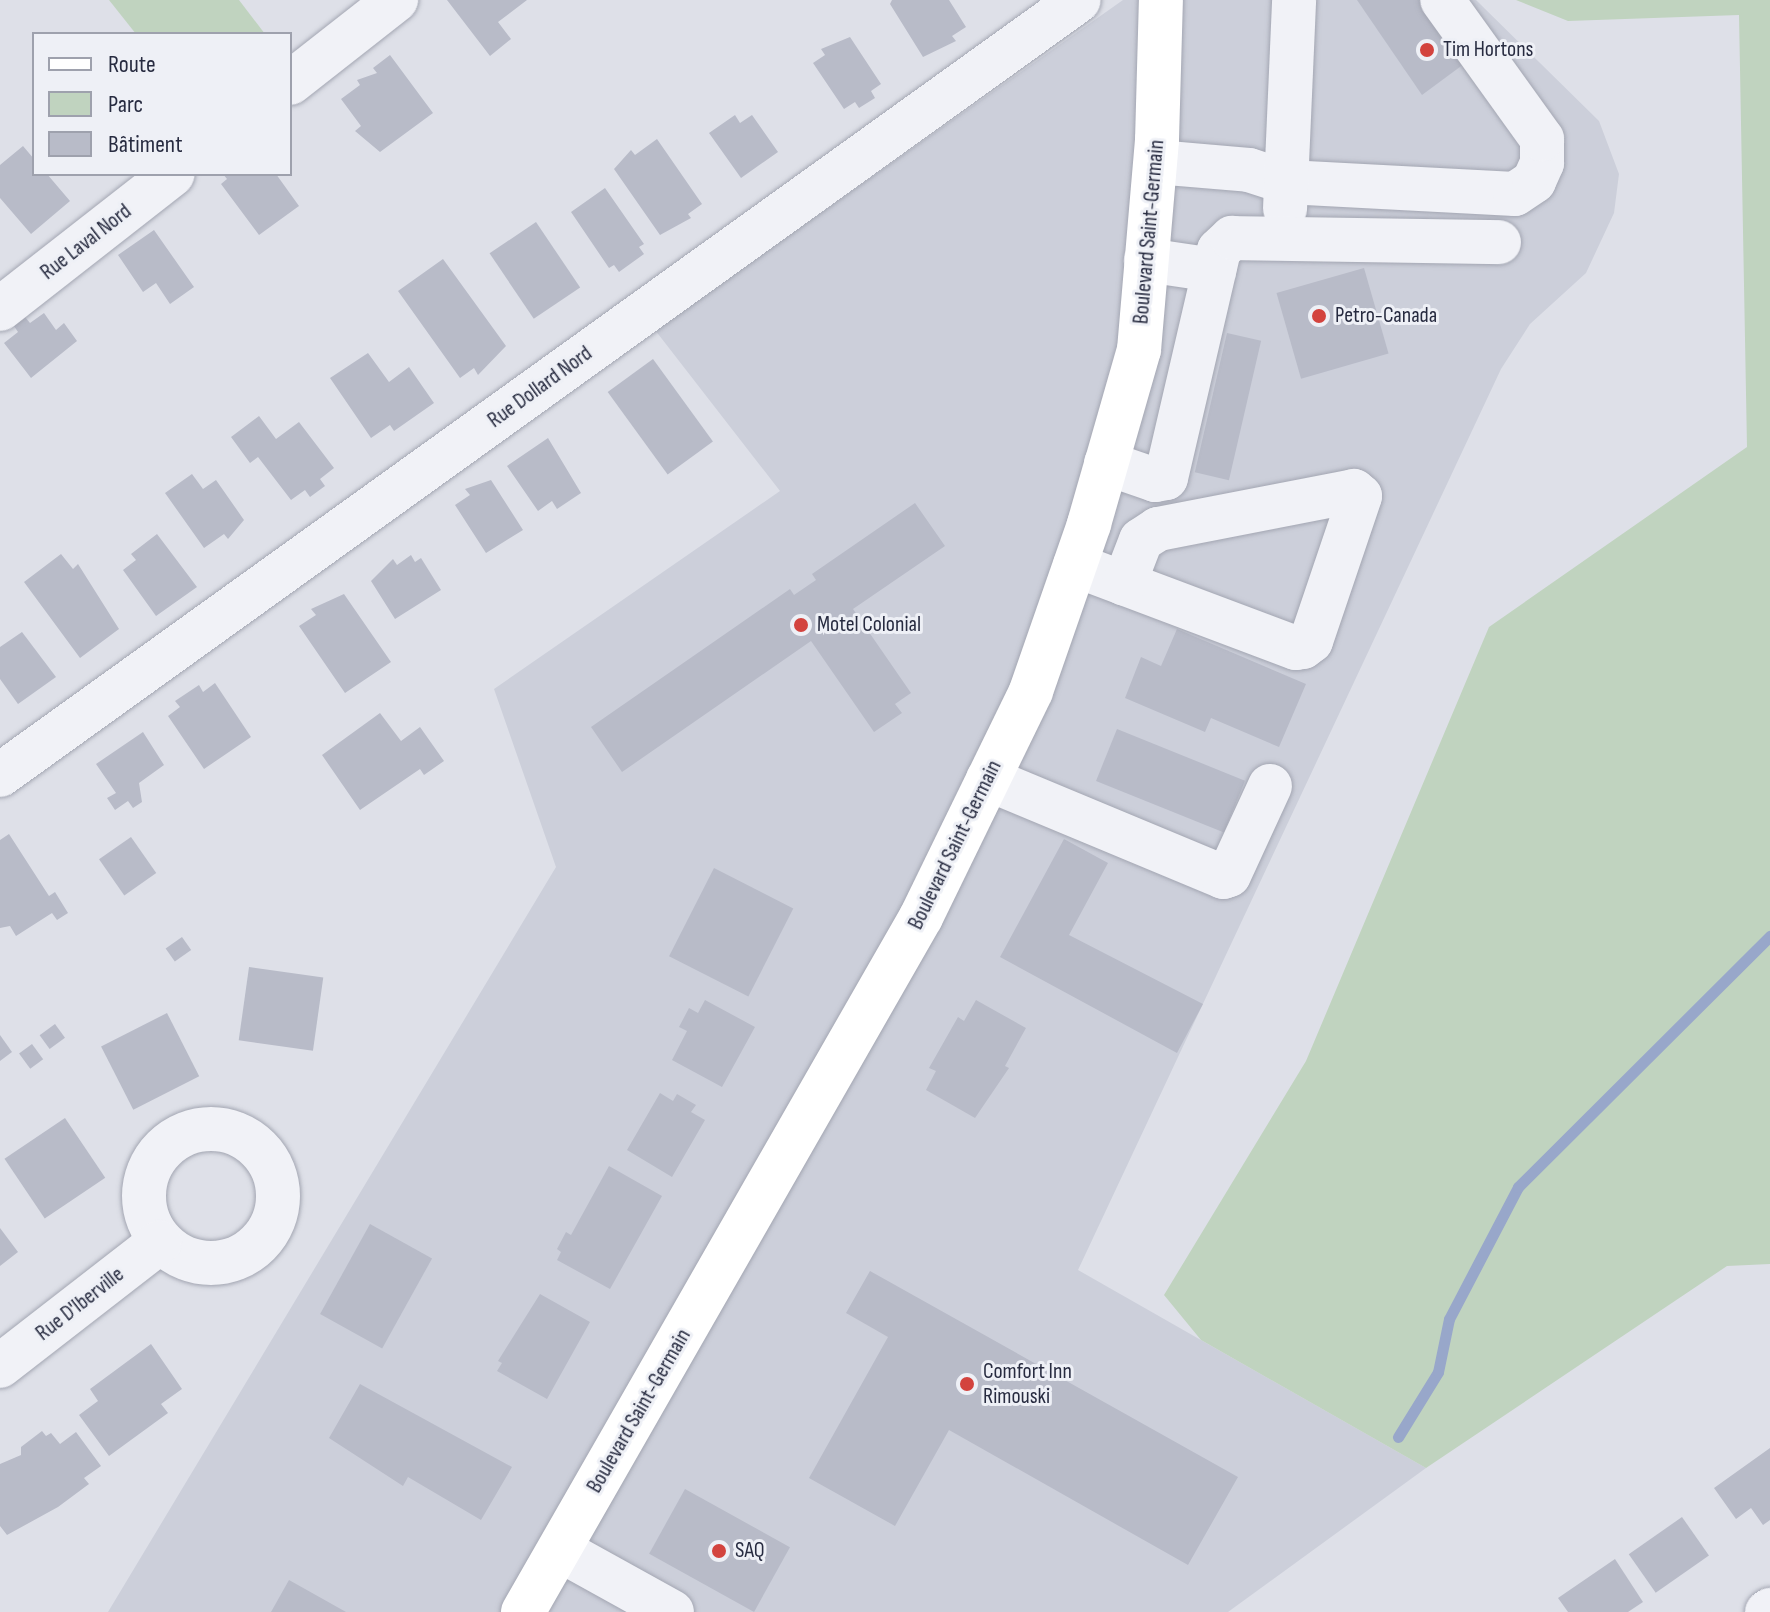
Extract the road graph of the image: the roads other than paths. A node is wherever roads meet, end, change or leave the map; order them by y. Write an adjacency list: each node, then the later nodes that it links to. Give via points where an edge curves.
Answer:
1 (396, 0): 6 (street)
2 (1079, 0): 20 (street, Rue Dollard Nord)
3 (1161, 0): 7 (main road, Boulevard Saint-Germain)
4 (1294, 0): 9 (street)
5 (1442, 0): 9 (street, via 1542,139 1542,163 1534,181 1515,194)
6 (292, 81)
7 (1156, 162): 9 (street, via 1249,170); 12 (main road, Boulevard Saint-Germain)
8 (170, 176): 14 (street, Rue Laval Nord)
9 (1287, 182): 10 (street)
10 (1283, 236): 11 (street); 13 (street, via 1232,238 1219,250)
11 (1499, 242)
12 (1146, 260): 13 (street); 15 (main road, Boulevard Saint-Germain)
13 (1214, 270): 16 (street)
14 (0, 309)
15 (1139, 350): 16 (street); 17 (main road, Boulevard Saint-Germain)
16 (1193, 364): 17 (street, via 1166,478 1155,480)
17 (1106, 463): 18 (main road, Boulevard Saint-Germain)
18 (1075, 565): 19 (street); 21 (main road, Boulevard Saint-Germain, via 1031,691)
19 (1124, 584): 19 (street, via 1303,647 1316,627 1360,496 1354,491 1158,529 1141,540)
20 (0, 775)
21 (988, 779): 22 (street, via 1223,877 1229,875); 25 (main road, Boulevard Saint-Germain, via 921,917)
22 (1270, 786)
23 (160, 1242): 24 (street, Rue D'Iberville)
24 (0, 1366)
25 (560, 1550): 26 (main road, Boulevard Saint-Germain); 27 (street)
26 (523, 1612)
27 (672, 1612)

